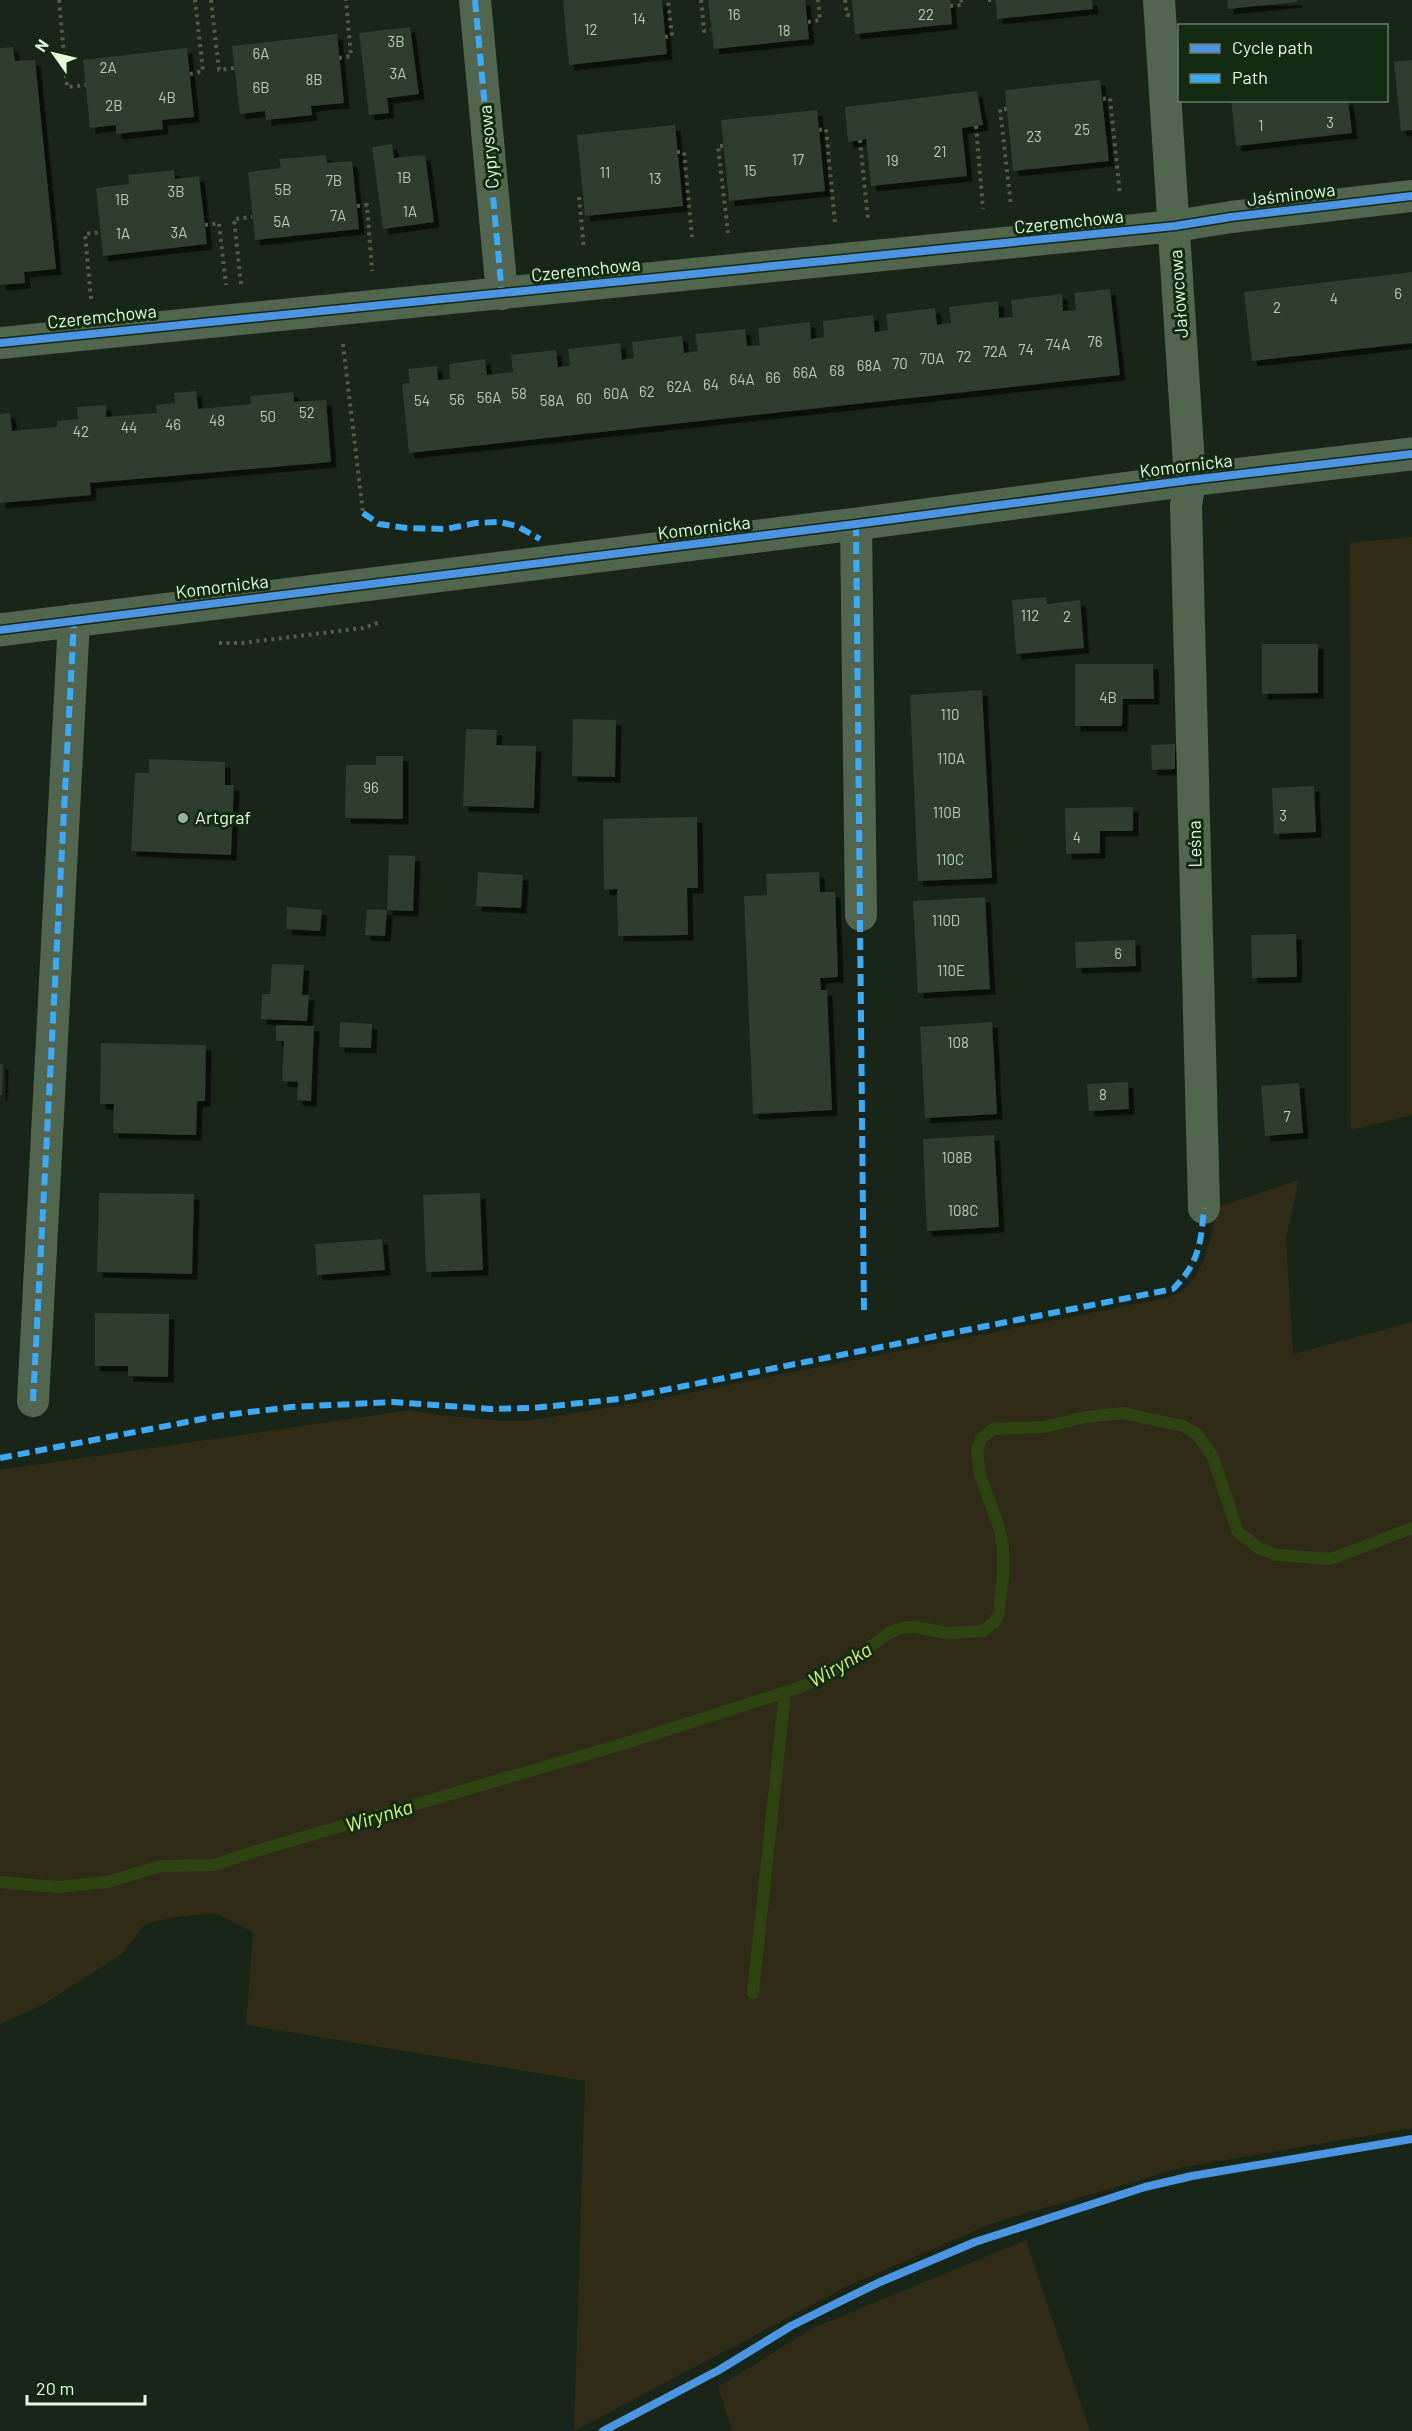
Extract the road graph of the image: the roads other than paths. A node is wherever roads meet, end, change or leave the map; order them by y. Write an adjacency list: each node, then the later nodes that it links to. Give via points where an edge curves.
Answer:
1 (475, 0): 5 (street, Cyprysowa)
2 (1159, 0): 4 (street, Jałowcowa)
3 (1412, 196): 4 (street, Jaśminowa)
4 (1175, 226): 5 (street, Czeremchowa); 8 (street, Jałowcowa)
5 (502, 294): 6 (street, Czeremchowa)
6 (0, 343)
7 (1412, 454): 8 (street, Komornicka)
8 (1190, 480): 9 (street, Komornicka); 13 (street, Leśna, via 1186,506)
9 (856, 524): 10 (street, Komornicka); 12 (street)
10 (74, 620): 11 (street, Komornicka); 14 (street)
11 (0, 630)
12 (861, 915)
13 (1204, 1208)
14 (33, 1401)

